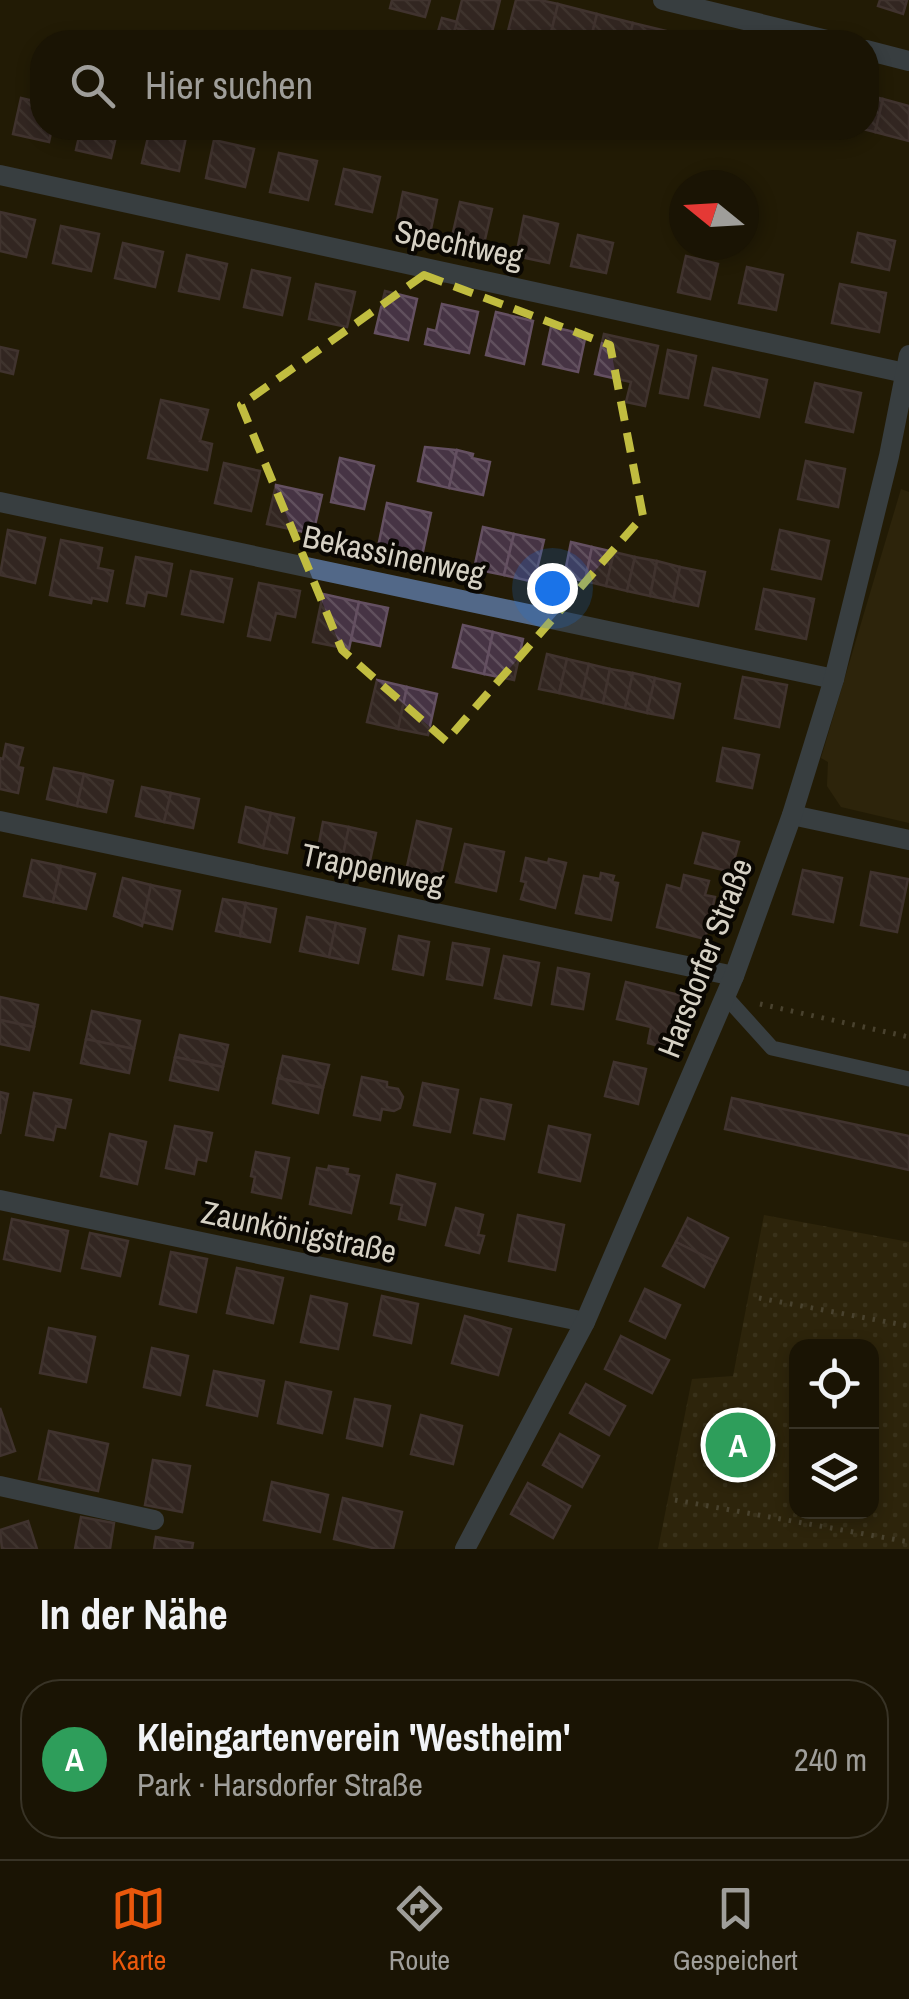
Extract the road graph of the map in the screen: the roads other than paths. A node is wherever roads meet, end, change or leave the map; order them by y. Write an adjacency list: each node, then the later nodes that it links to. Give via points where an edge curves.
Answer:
1 (663, 0): 2 (street)
2 (786, 30)
3 (879, 53): 4 (street)
4 (909, 61)
5 (0, 175): 6 (street, Spechtweg)
6 (907, 364): 7 (street, Harsdorfer Straße)
7 (899, 458): 9 (street, Harsdorfer Straße)
8 (0, 502): 9 (street, Bekassinenweg)
9 (834, 679): 10 (street, Harsdorfer Straße)
10 (792, 815): 12 (street); 13 (street, Harsdorfer Straße)
11 (0, 822): 13 (street, Trappenweg)
12 (909, 840)
13 (734, 976): 14 (street, Harsdorfer Straße)
14 (726, 997): 15 (lane, via 772,1048); 17 (street, Harsdorfer Straße)
15 (909, 1079)
16 (0, 1200): 17 (street, Zaunkönigstraße)
17 (585, 1322): 20 (street, Harsdorfer Straße)
18 (0, 1486): 19 (street)
19 (154, 1520)
20 (465, 1549)

